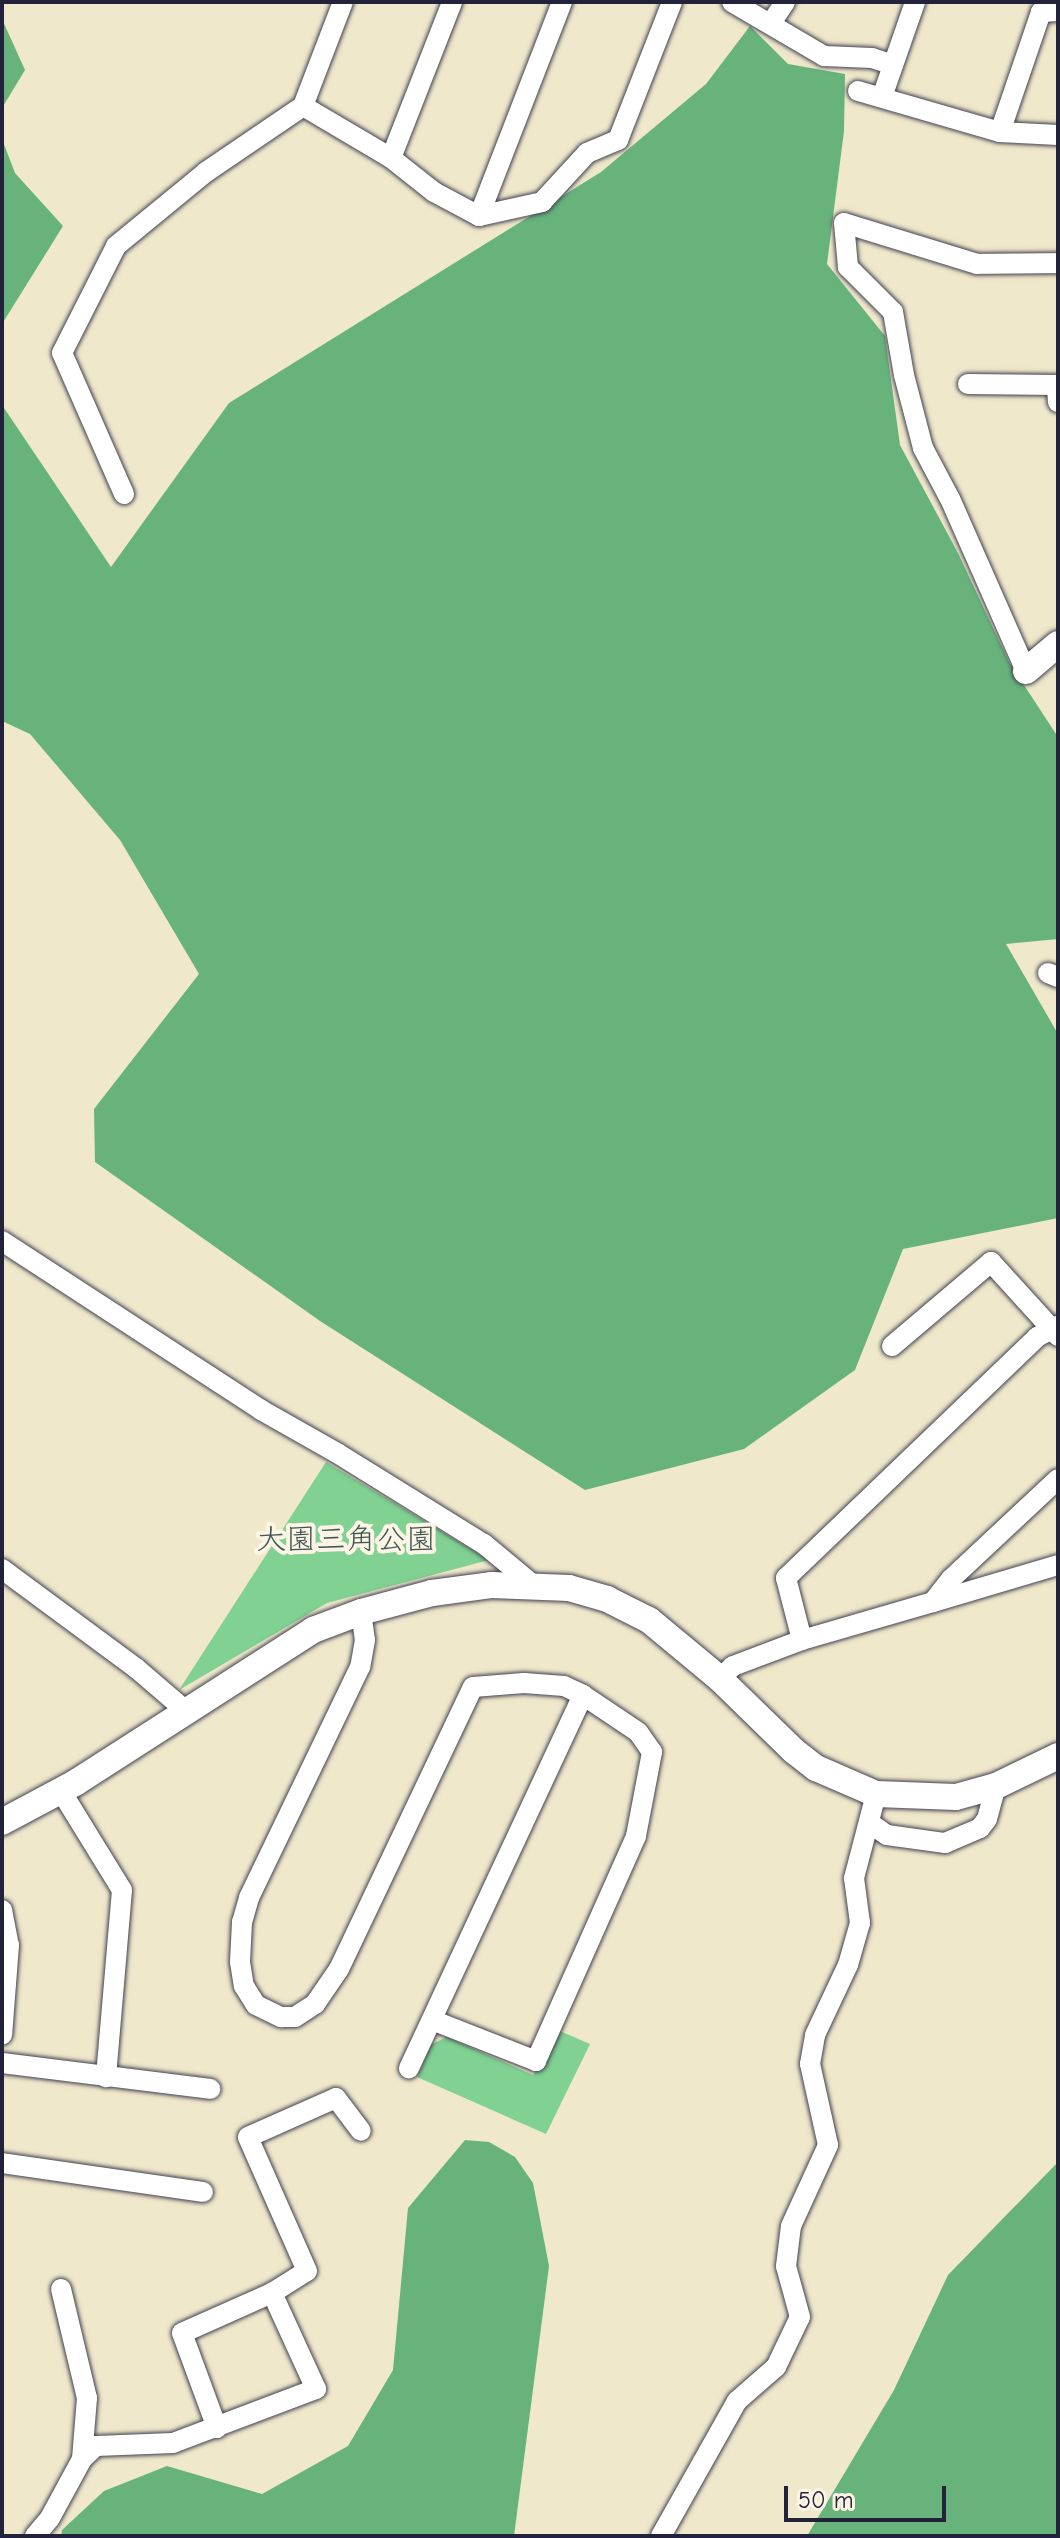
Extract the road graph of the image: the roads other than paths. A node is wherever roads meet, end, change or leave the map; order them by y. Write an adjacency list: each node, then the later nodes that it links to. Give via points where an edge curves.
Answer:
1 (343, 2): 13 (street)
2 (452, 2): 16 (street)
3 (562, 2): 17 (street)
4 (672, 2): 17 (street, via 618,140 587,153 542,202)
5 (732, 2): 9 (street)
6 (785, 2): 9 (street)
7 (915, 2): 10 (street)
8 (1058, 11): 14 (street, via 1041,12)
9 (771, 23): 10 (street, via 824,56 872,58)
10 (893, 65): 12 (street)
11 (858, 91): 12 (street)
12 (882, 97): 14 (street)
13 (303, 106): 16 (street); 21 (street, via 206,172 116,246 62,353)
14 (1000, 132): 15 (street)
15 (1058, 135)
16 (391, 158): 17 (street, via 434,192)
17 (479, 216)
18 (1058, 263): 23 (street, via 977,264 844,223 848,267 893,312 923,448)
19 (968, 384): 20 (street, via 1057,385)
20 (1058, 402)
21 (124, 494)
22 (1058, 644): 23 (street)
23 (1026, 671)
24 (5, 1250): 30 (street, via 484,1544)
25 (1056, 1331): 26 (street, via 991,1262); 33 (street, via 1037,1337 786,1578)
26 (892, 1346)
27 (1058, 1479): 31 (street)
28 (1058, 1565): 31 (street)
29 (2, 1569): 36 (street)
30 (532, 1584): 32 (street, via 432,1593); 34 (street, via 607,1599 649,1620)
31 (933, 1602): 33 (street)
32 (361, 1612): 35 (street, via 365,1640 360,1667 242,1922 244,1986 256,2005 281,2017 307,2011 336,1975 473,1687 524,1683 564,1686); 36 (street, via 313,1630)
33 (802, 1640): 34 (street, via 733,1666)
34 (720, 1679): 40 (street, via 816,1768)
35 (583, 1695): 45 (street); 45 (street, via 638,1732 652,1752 636,1836 536,2061)
36 (186, 1711): 39 (street)
37 (1058, 1756): 38 (street)
38 (996, 1786): 40 (street, via 956,1797); 42 (street, via 980,1828 945,1843 887,1835)
39 (61, 1791): 41 (street); 49 (street, via 122,1890)
40 (876, 1794): 42 (street)
41 (2, 1822)
42 (871, 1824): 59 (street, via 854,1878 860,1923 848,1965 815,2035 810,2064 828,2145 791,2226 786,2266 800,2317 776,2367 737,2401)
43 (2, 1910): 44 (street)
44 (5, 1945): 46 (street)
45 (432, 2020): 48 (street)
46 (2, 2035)
47 (2, 2063): 49 (street)
48 (409, 2068)
49 (106, 2077): 50 (street)
50 (210, 2089)
51 (361, 2131): 55 (street, via 336,2098 248,2137 307,2271)
52 (2, 2163): 53 (street)
53 (203, 2192)
54 (61, 2289): 57 (street, via 87,2398)
55 (272, 2293): 56 (street, via 182,2333); 56 (street, via 316,2389)
56 (217, 2428): 57 (street, via 173,2443 96,2446)
57 (82, 2459): 58 (street)
58 (35, 2536)
59 (661, 2536)

